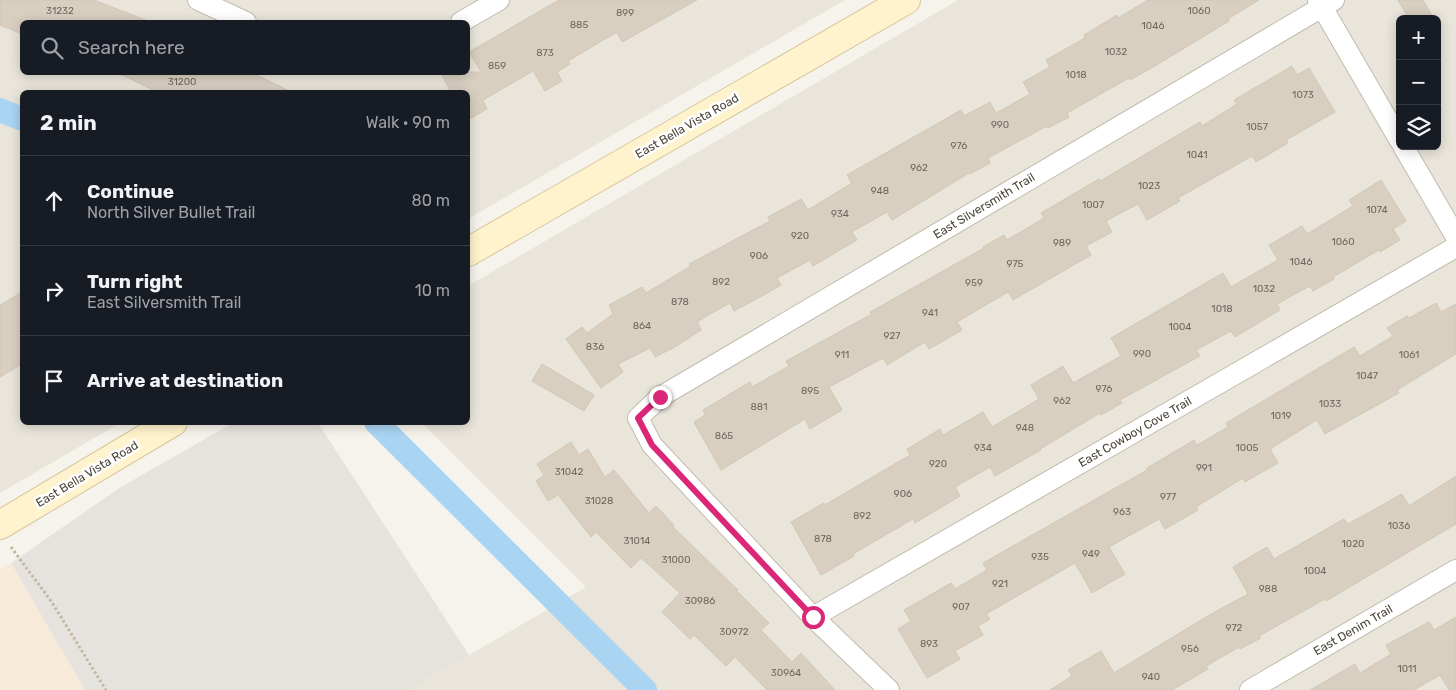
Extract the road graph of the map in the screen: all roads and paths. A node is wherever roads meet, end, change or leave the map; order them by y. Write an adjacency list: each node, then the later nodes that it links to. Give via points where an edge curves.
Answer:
1 (198, 0): 5 (street)
2 (499, 0): 6 (street)
3 (902, 1): 11 (street, East Bella Vista Road)
4 (1325, 2): 7 (street); 15 (street, East Silversmith Trail, via 660,397 638,418 652,445)
5 (242, 20)
6 (464, 20)
7 (1396, 134)
8 (1405, 150): 9 (street)
9 (1456, 238)
10 (1456, 248): 15 (street, East Cowboy Cove Trail)
11 (470, 251)
12 (168, 425): 13 (street, East Bella Vista Road)
13 (3, 532): 16 (path, via 51,601)
14 (1456, 570): 18 (street, East Denim Trail)
15 (813, 617): 17 (street)
16 (106, 690)
17 (888, 690)
18 (1250, 690)

